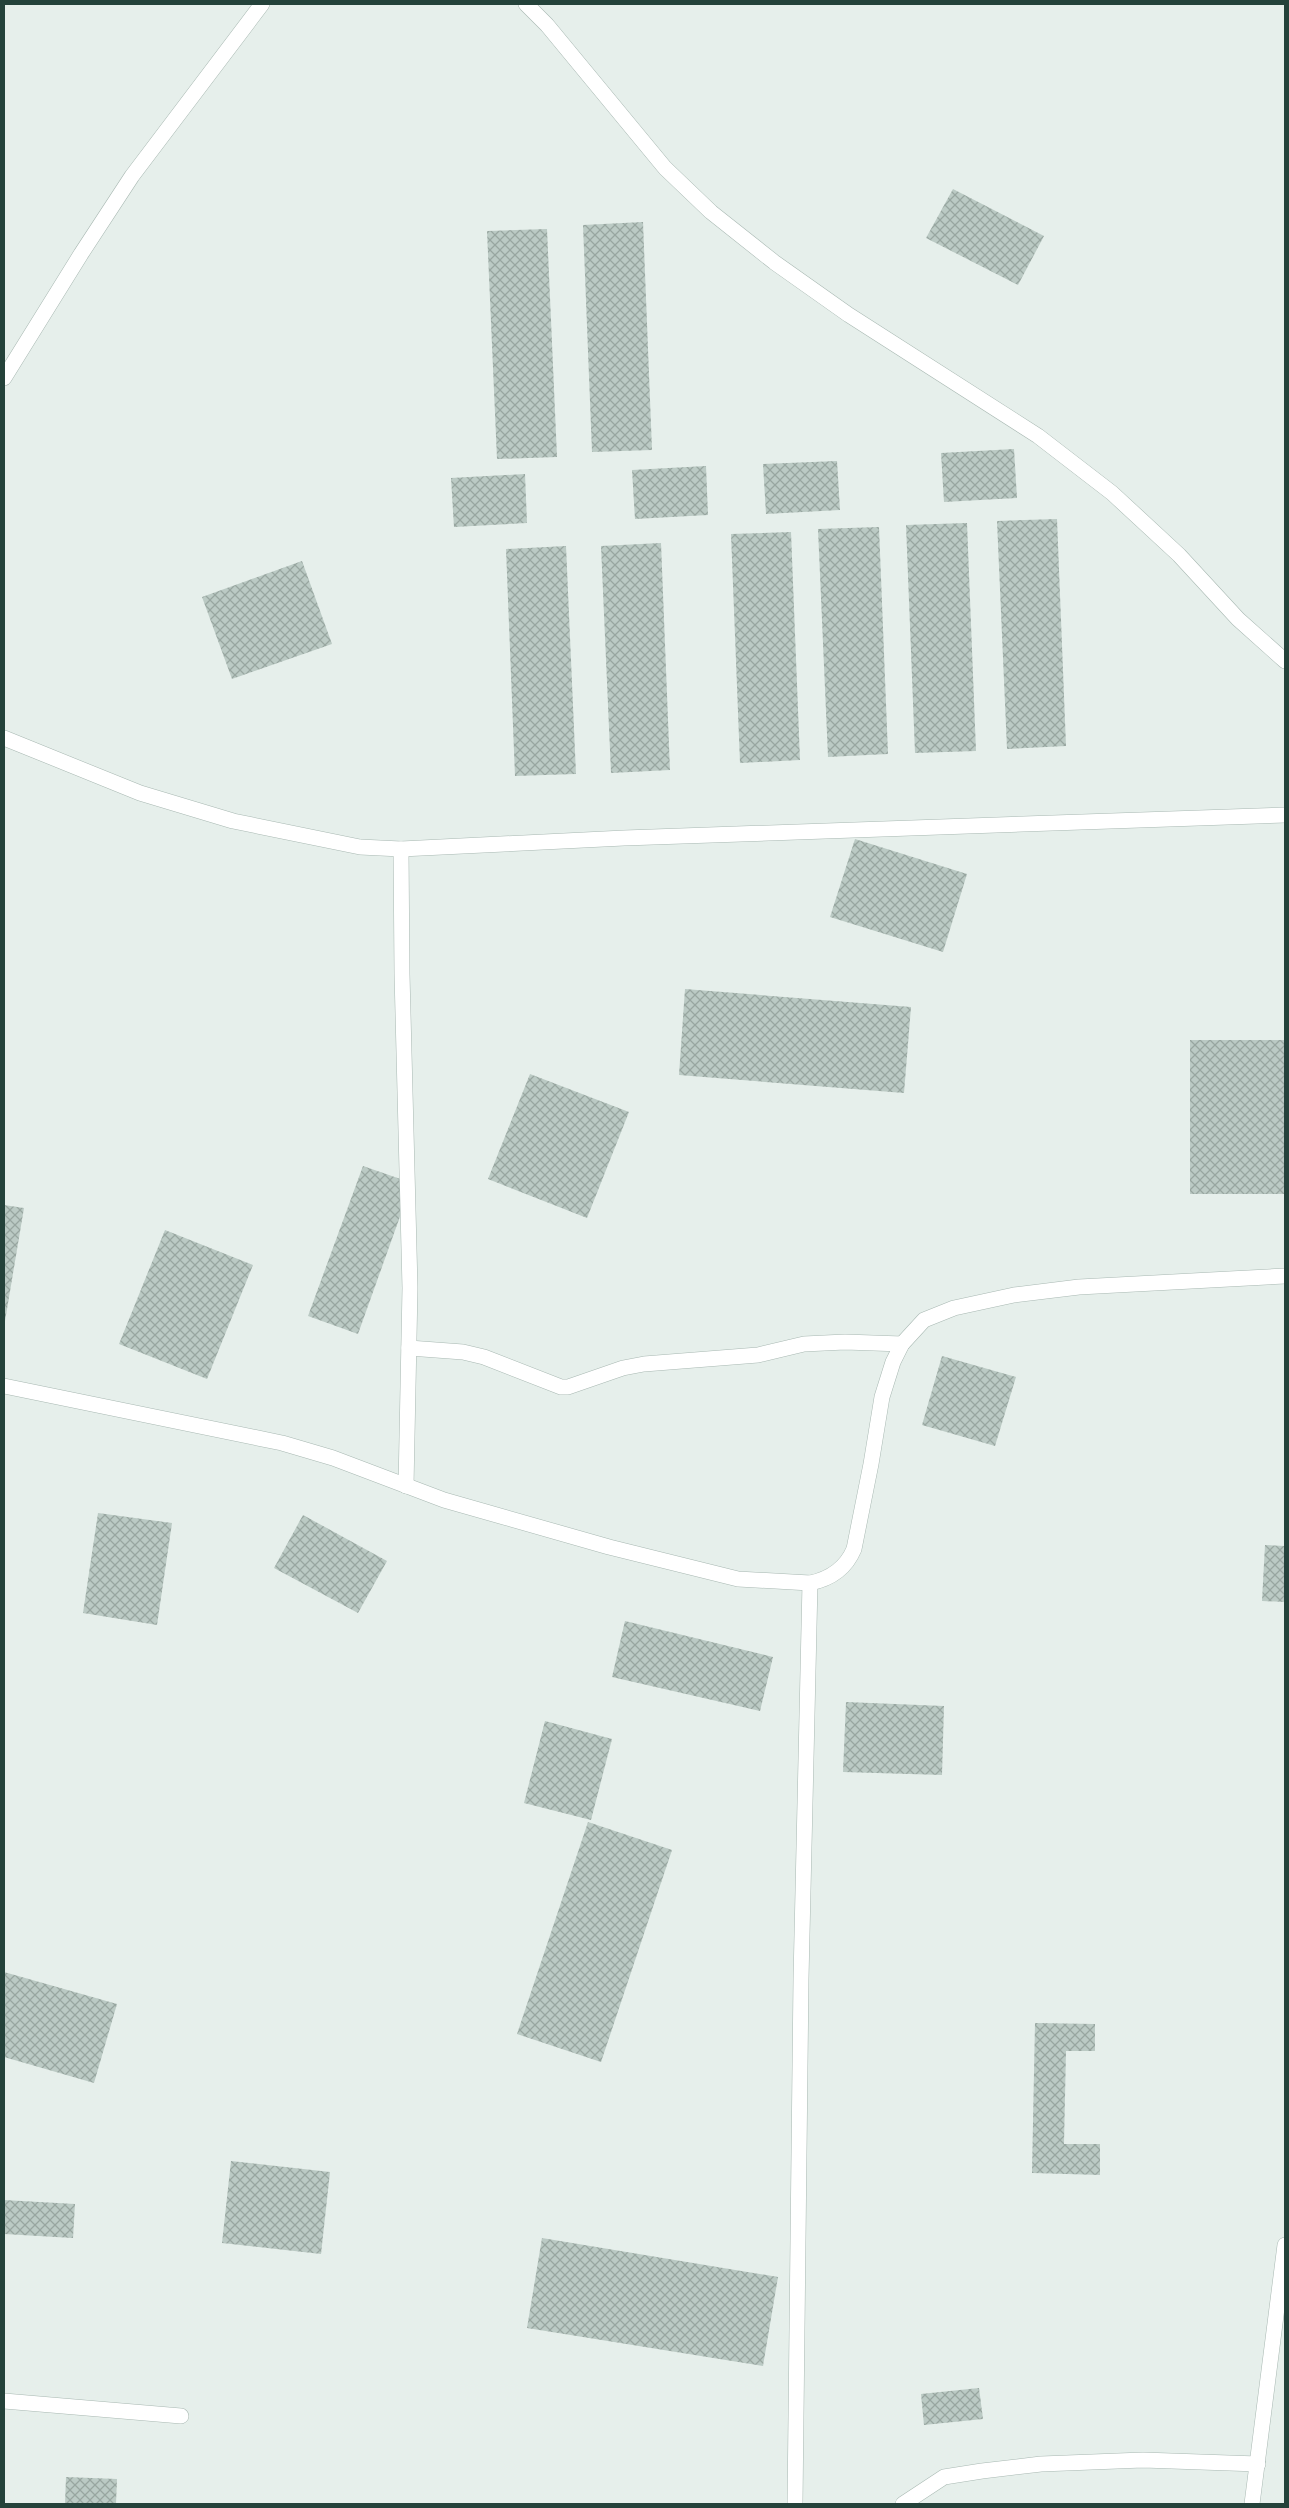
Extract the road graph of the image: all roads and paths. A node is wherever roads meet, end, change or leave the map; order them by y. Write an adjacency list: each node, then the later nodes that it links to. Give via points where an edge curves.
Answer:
1 (262, 4): 3 (street, via 132,176)
2 (526, 4): 4 (street, via 548,25 665,168 711,212 849,316 1038,436 1112,493 1179,555 1238,619)
3 (4, 378)
4 (1285, 661)
5 (4, 738): 7 (street, via 140,793 233,821 360,848)
6 (1285, 815): 7 (street)
7 (401, 849): 10 (street)
8 (1285, 1276): 9 (street, via 1080,1287 1014,1295 954,1308 924,1320)
9 (902, 1344): 10 (street, via 804,1344 741,1357 644,1364 568,1387 484,1357); 13 (street, via 882,1397 854,1549 848,1562 835,1573)
10 (409, 1348): 12 (street)
11 (4, 1386): 12 (street, via 282,1443 333,1458)
12 (406, 1486): 13 (street, via 609,1547 738,1579)
13 (810, 1583): 18 (street, via 801,1979)
14 (1285, 2245): 17 (street)
15 (4, 2401): 16 (street)
16 (181, 2416)
17 (1258, 2464): 19 (street, via 1142,2460 1041,2464 944,2477); 20 (street)
18 (795, 2504)
19 (903, 2504)
20 (1252, 2504)

